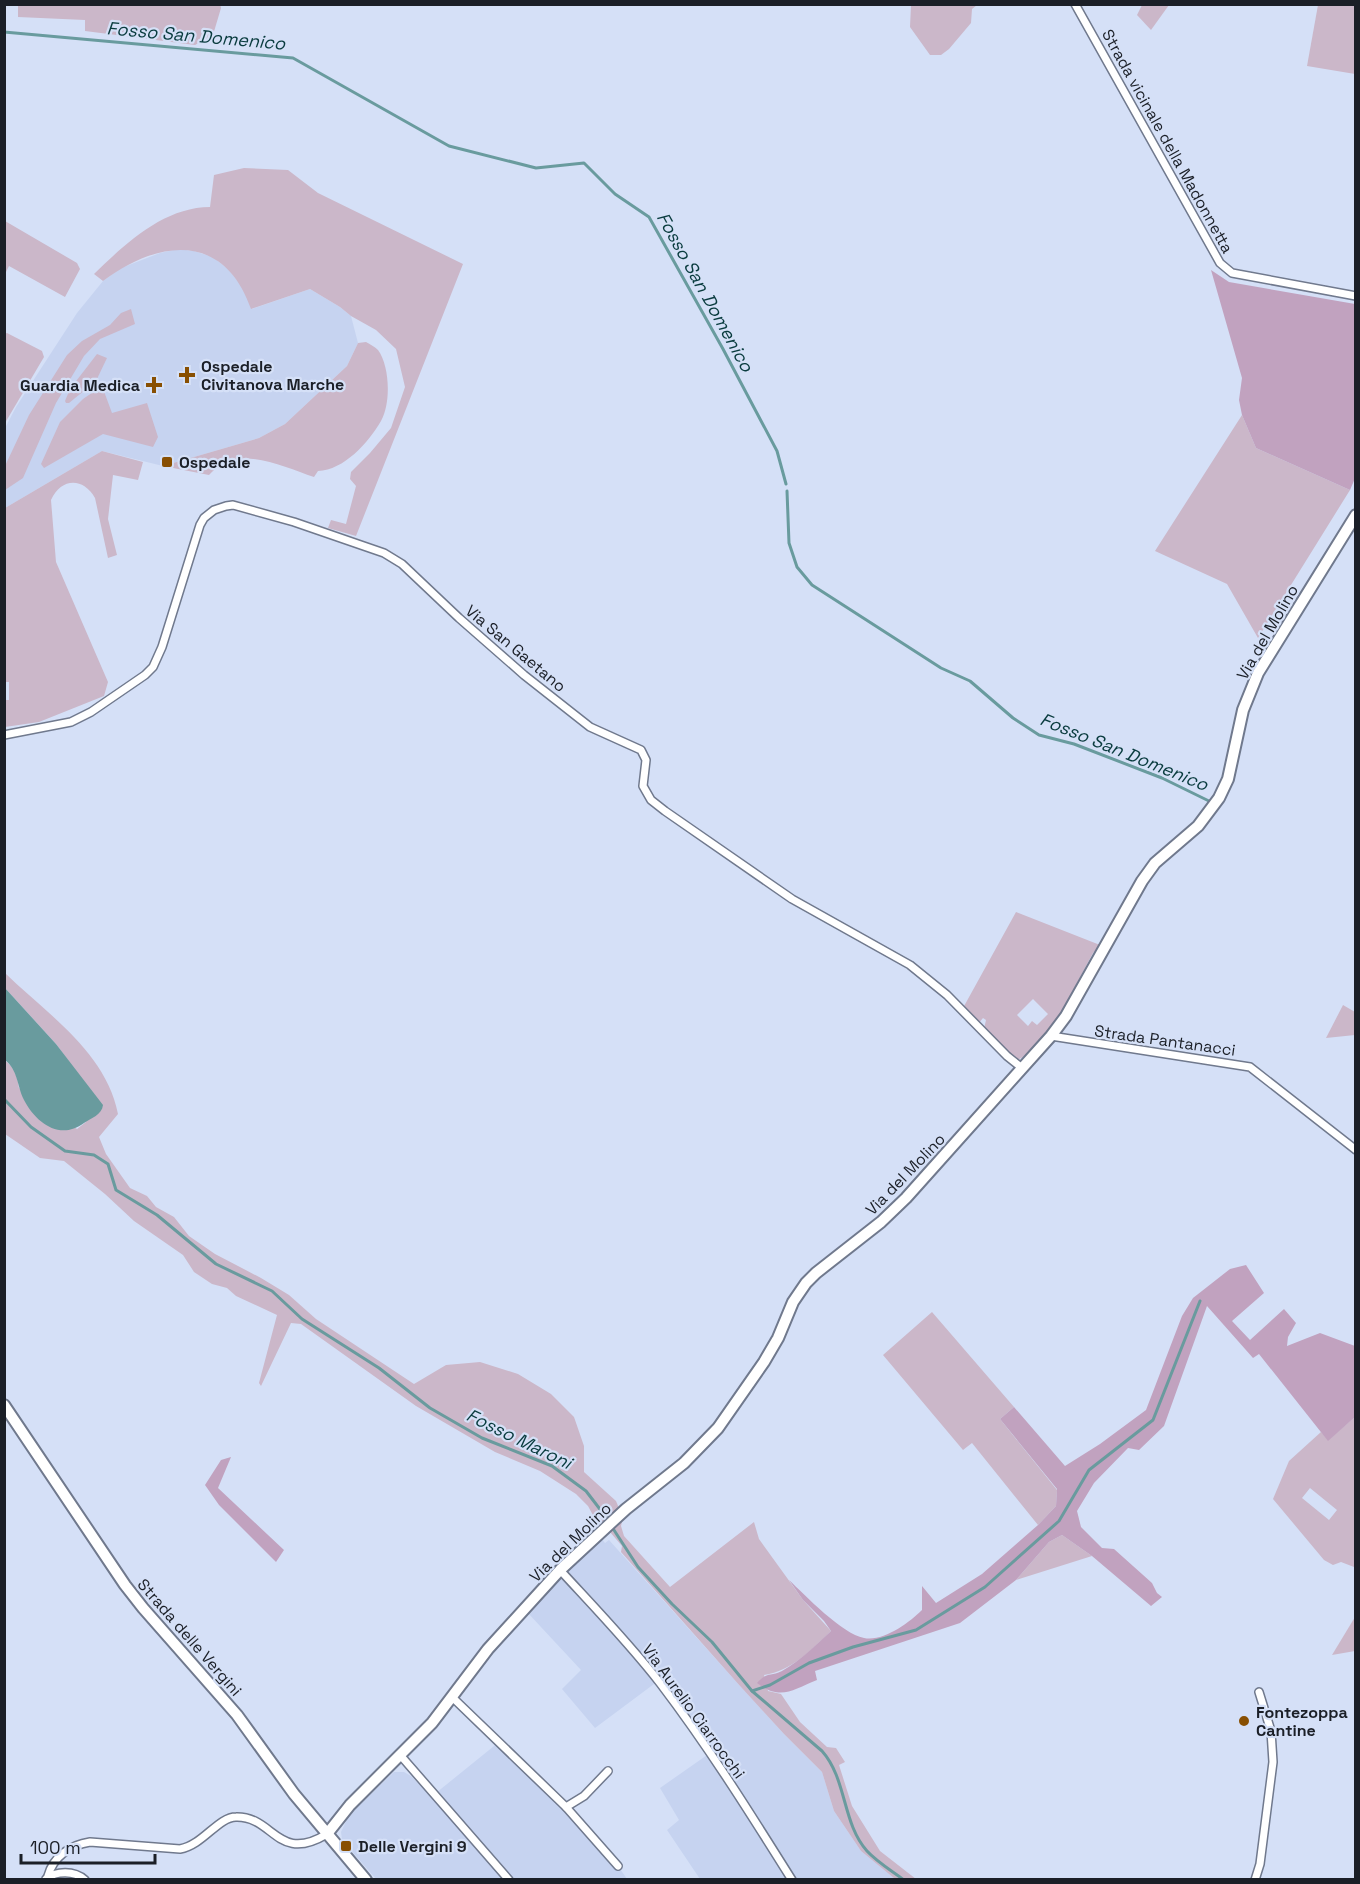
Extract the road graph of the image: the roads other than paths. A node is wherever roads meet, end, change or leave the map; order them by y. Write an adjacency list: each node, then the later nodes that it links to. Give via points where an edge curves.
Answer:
1 (1076, 4): 2 (street, Strada vicinale della Madonnetta, via 1220,263 1232,273)
2 (1356, 297)
3 (1355, 519): 5 (street, Via del Molino, via 1258,673 1243,710 1228,779 1219,798 1198,826 1155,863 1142,881)
4 (4, 735): 6 (street, Via San Gaetano, via 70,722 148,672 162,647 200,525 208,514 230,505 294,522 384,552 402,564 524,675 596,731 641,750 646,760 646,794 665,811 792,899 910,965)
5 (1051, 1036): 6 (street, Via del Molino); 7 (street, Strada Pantanacci, via 1250,1067)
6 (1022, 1068): 9 (street, Via del Molino, via 906,1198 806,1283 764,1362 718,1428 684,1463 626,1509)
7 (1356, 1150)
8 (4, 1405): 15 (street, Strada delle Vergini, via 125,1585 237,1715)
9 (561, 1570): 11 (street, Via del Molino, via 488,1649); 21 (street, Via Aurelio Ciarrocchi, via 671,1698)
10 (1259, 1692): 22 (street, via 1271,1731 1273,1762)
11 (452, 1697): 12 (street, Via del Molino); 14 (street)
12 (401, 1756): 15 (street, Via del Molino, via 350,1805); 20 (street)
13 (608, 1771): 14 (street, via 584,1796)
14 (566, 1807): 16 (street)
15 (327, 1834): 17 (street, via 310,1843 287,1843 256,1823 234,1816 197,1843 180,1849 77,1844 59,1857); 19 (street, Strada delle Vergini)
16 (618, 1866)
17 (46, 1878): 18 (street, via 70,1873)
18 (85, 1880)
19 (366, 1880)
20 (509, 1880)
21 (792, 1880)
22 (1255, 1880)

